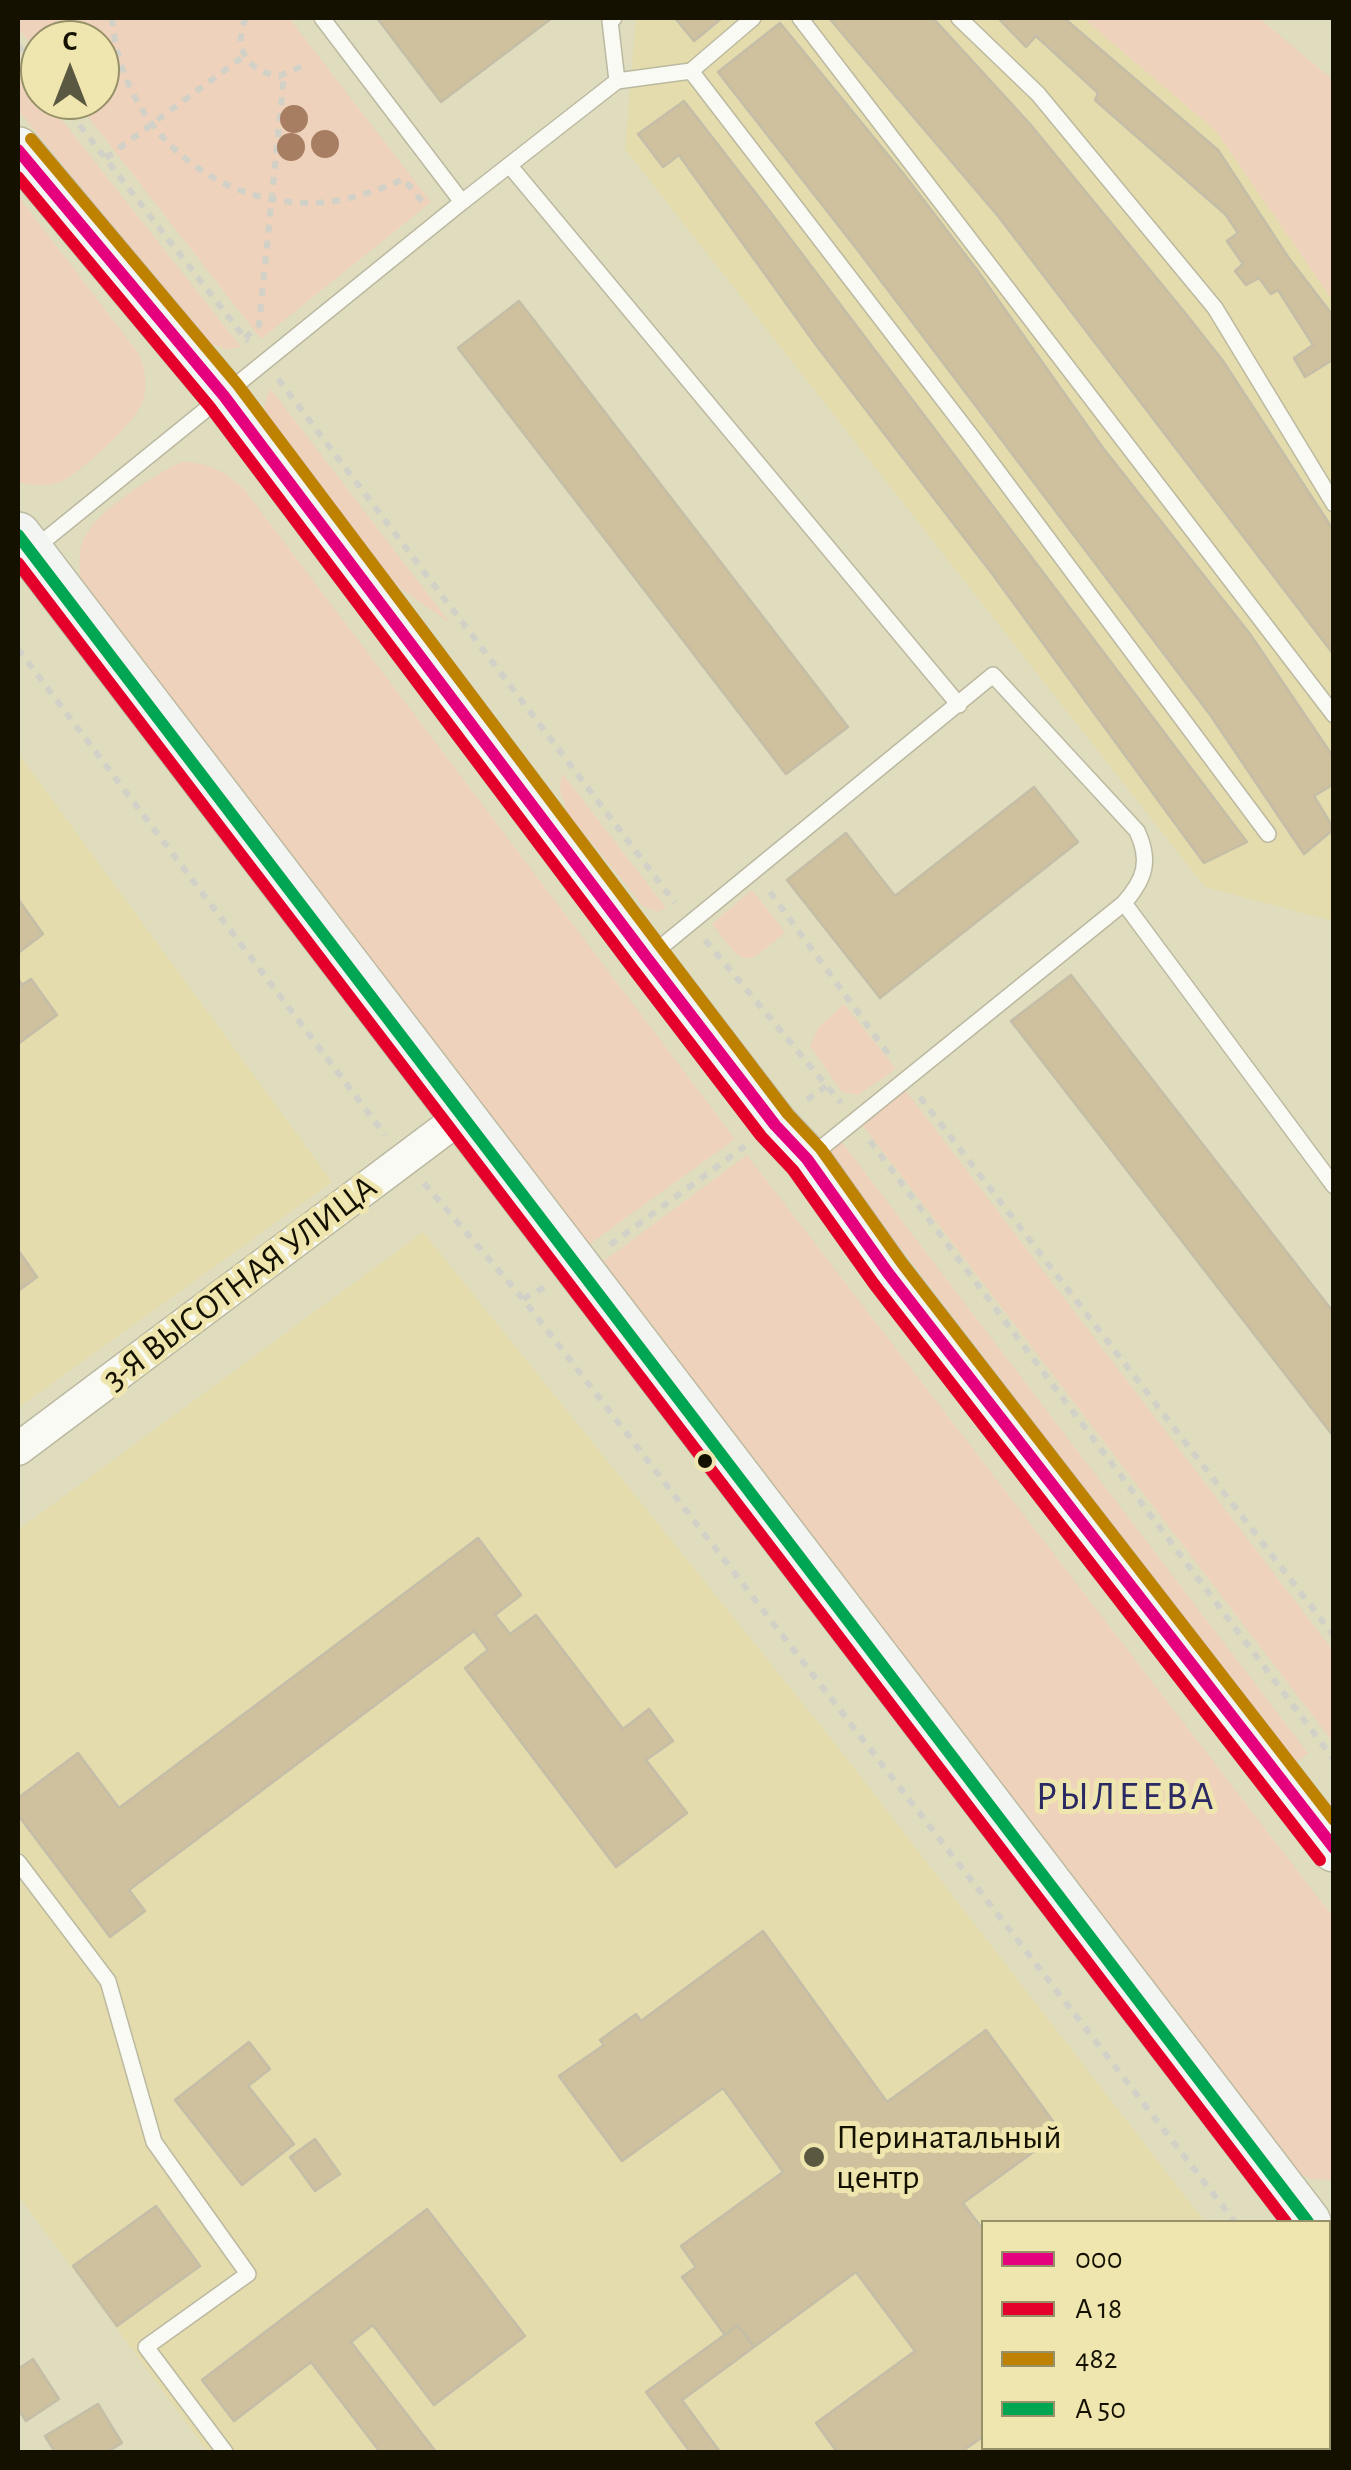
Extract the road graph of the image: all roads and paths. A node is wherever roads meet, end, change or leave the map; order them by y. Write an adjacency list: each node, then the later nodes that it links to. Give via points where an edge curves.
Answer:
1 (112, 18): 14 (path, via 123,73)
2 (246, 18): 8 (path)
3 (322, 18): 20 (lane)
4 (614, 18): 12 (lane)
5 (753, 18): 10 (lane)
6 (800, 18): 28 (lane)
7 (959, 18): 24 (lane, via 1038,94 1215,308)
8 (244, 56): 11 (path, via 258,71); 14 (path)
9 (303, 66): 11 (path)
10 (691, 71): 12 (lane); 29 (lane)
11 (284, 76): 18 (path)
12 (617, 81): 17 (lane)
13 (76, 120): 16 (path)
14 (151, 126): 16 (path); 18 (path, via 196,168)
15 (18, 150): 23 (main road)
16 (106, 158): 21 (path)
17 (510, 166): 20 (lane); 27 (lane)
18 (272, 200): 19 (path, via 344,200 404,178); 21 (path, via 259,325)
19 (423, 202)
20 (462, 202): 22 (lane)
21 (245, 338): 22 (path)
22 (265, 363): 23 (lane); 32 (path)
23 (224, 396): 25 (lane); 33 (main road)
24 (1334, 504)
25 (24, 544): 36 (main road)
26 (18, 649): 40 (path)
27 (959, 705): 30 (lane); 31 (lane, via 993,675 1137,831 1145,868)
28 (1334, 715)
29 (1268, 834)
30 (754, 870): 32 (lane); 34 (path)
31 (1124, 903): 34 (lane); 41 (lane)
32 (690, 923): 33 (lane); 35 (path)
33 (648, 958): 38 (main road)
34 (906, 1079): 37 (lane); 45 (path)
35 (826, 1086): 37 (path); 38 (path)
36 (462, 1116): 40 (street, 3-Я ВЫСОТНАЯ УЛИЦА); 42 (main road)
37 (855, 1120): 39 (lane); 46 (path)
38 (775, 1125): 39 (main road); 42 (path)
39 (807, 1159): 47 (main road, via 888,1273)
40 (404, 1160): 43 (path); 44 (street, 3-Я ВЫСОТНАЯ УЛИЦА)
41 (1334, 1186)
42 (578, 1268): 43 (path); 50 (main road)
43 (523, 1299): 49 (path)
44 (18, 1449)
45 (1334, 1636)
46 (1334, 1760)
47 (1329, 1834)
48 (18, 1862): 51 (lane, via 108,1981 154,2142 248,2274 146,2347)
49 (1234, 2220)
50 (1306, 2220)
51 (225, 2452)

